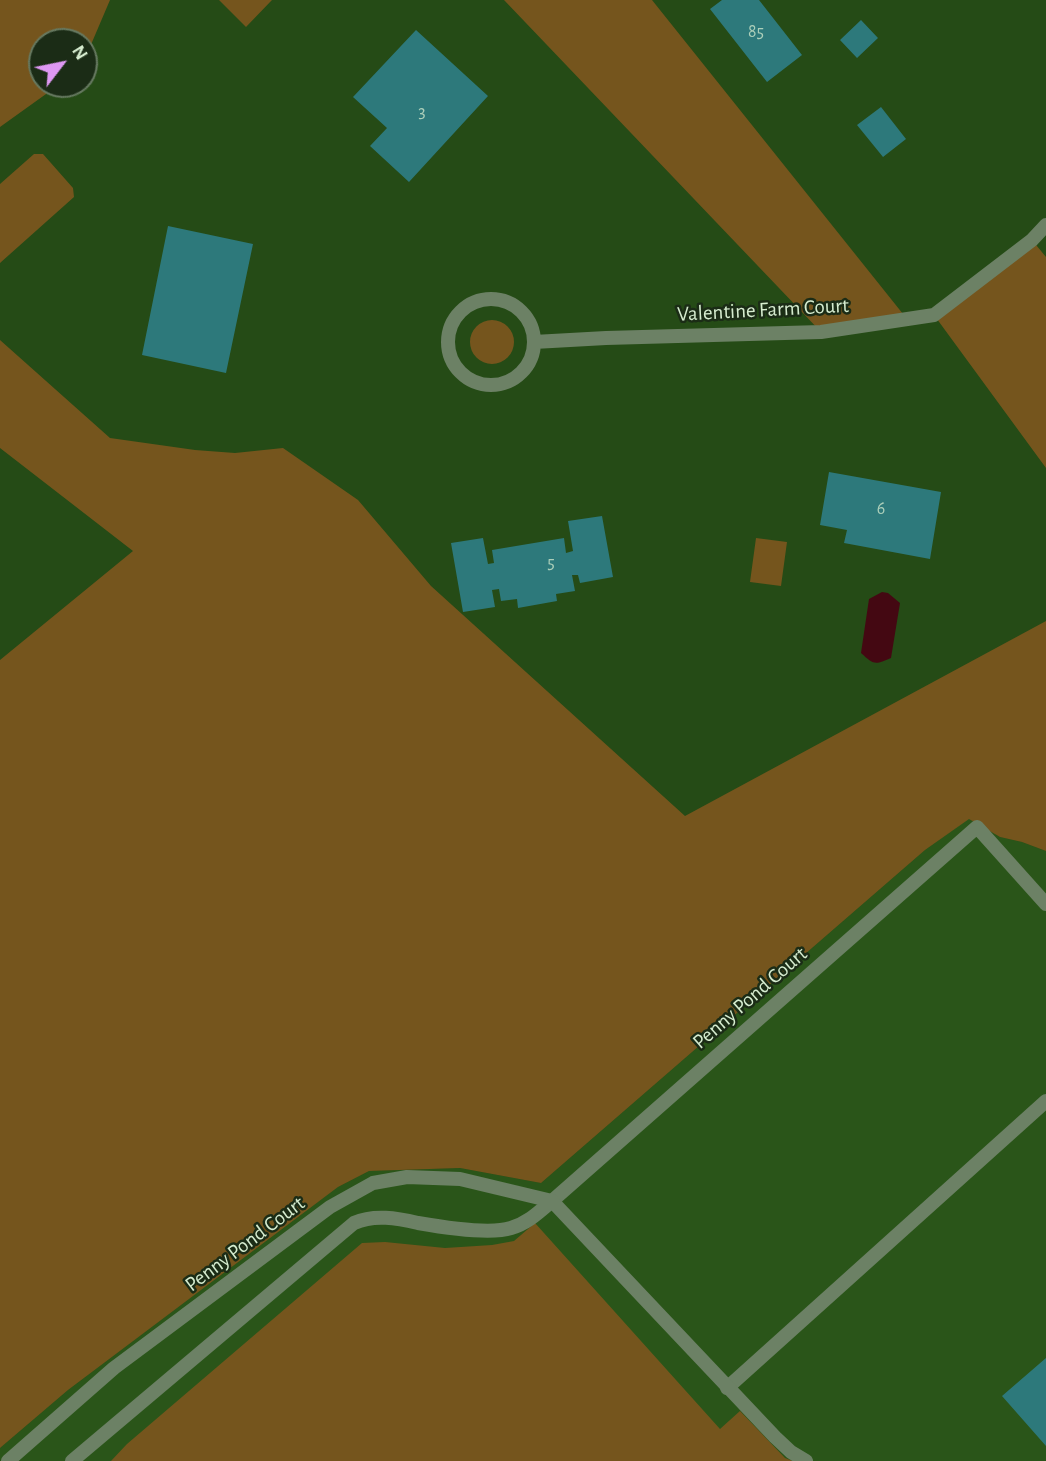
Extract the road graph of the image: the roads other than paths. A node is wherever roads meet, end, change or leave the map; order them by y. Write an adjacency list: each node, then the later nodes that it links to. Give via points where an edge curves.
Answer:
1 (1046, 225): 2 (street, Valentine Farm Court, via 934,315 821,332)
2 (534, 342): 2 (street, via 532,327 519,310 500,300 485,299 460,311 447,337 448,351 462,376 488,386 509,382 526,369)
3 (1046, 904): 5 (street, Penny Pond Court, via 977,827)
4 (1046, 1101): 6 (street)
5 (552, 1200): 6 (street); 7 (street, Penny Pond Court, via 460,1179 407,1177 373,1183 330,1207 114,1368); 8 (street, Penny Pond Court, via 531,1219 509,1229 484,1231 366,1217 354,1223)
6 (727, 1388): 9 (street, via 791,1452)
7 (8, 1461)
8 (72, 1461)
9 (806, 1461)

